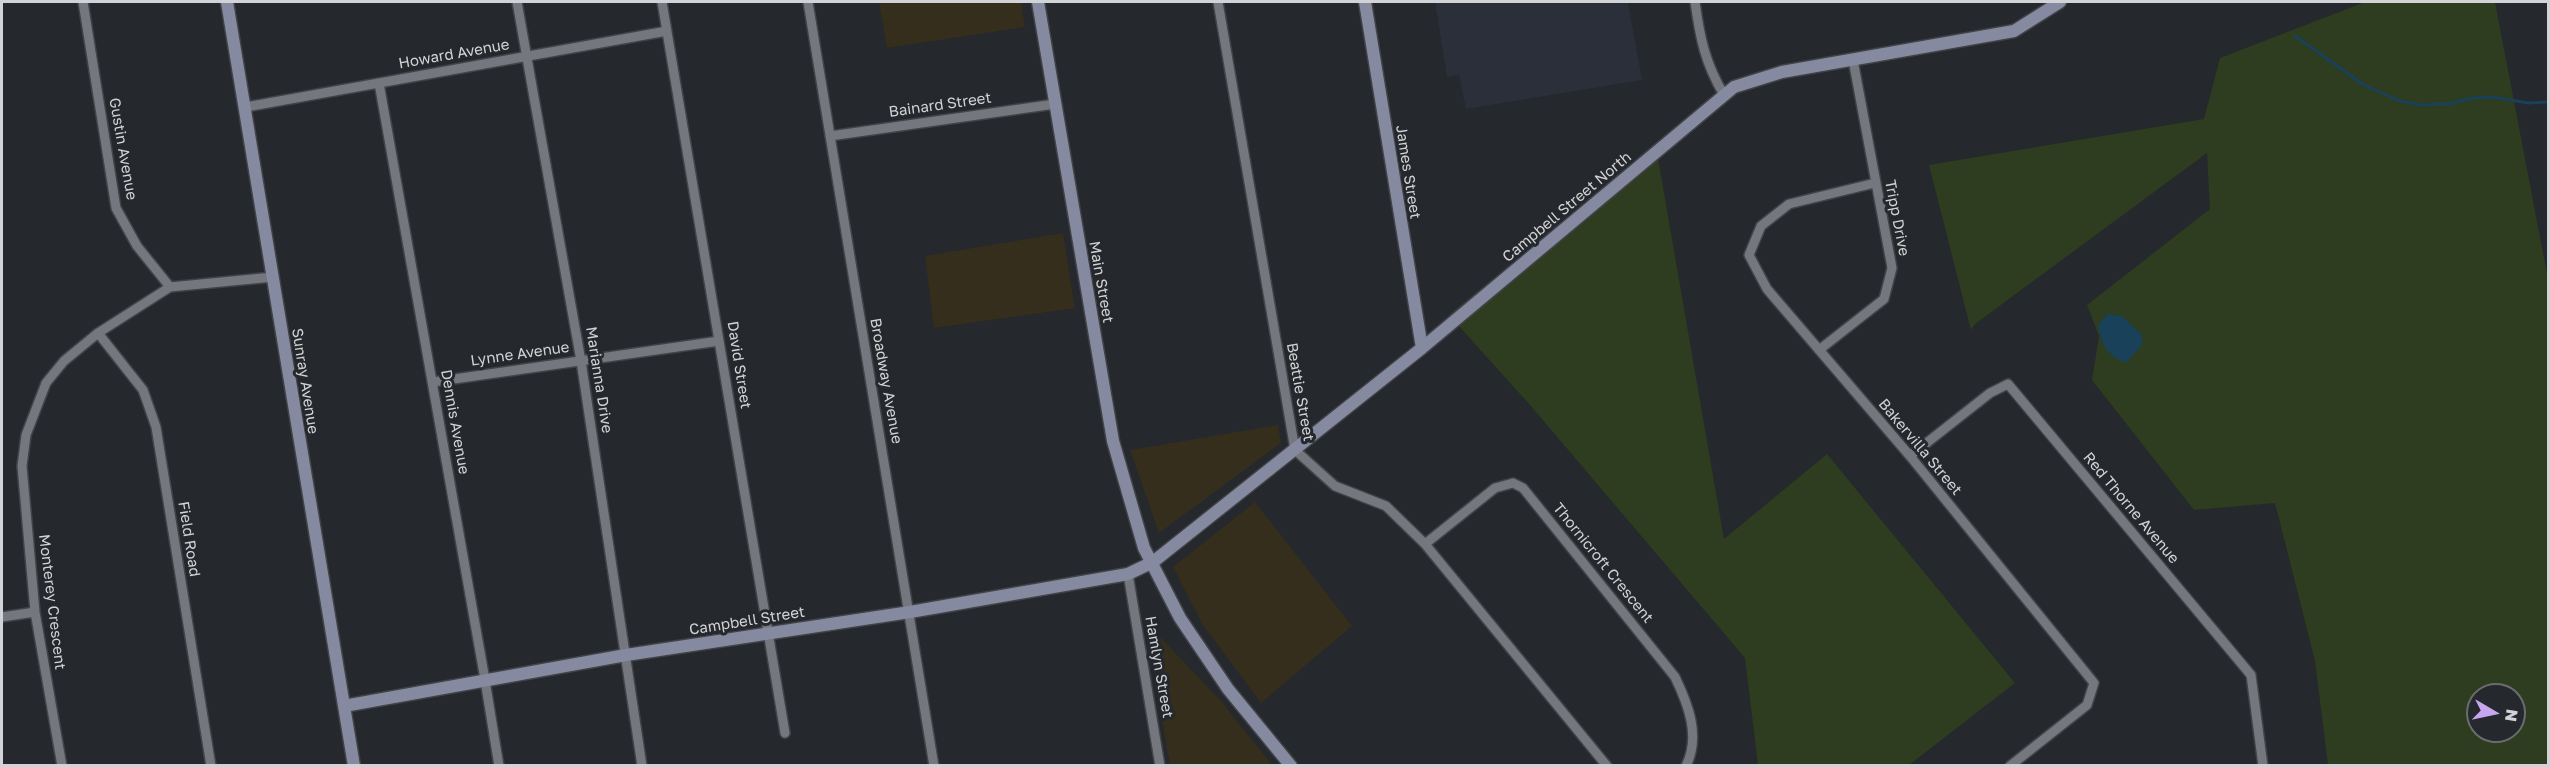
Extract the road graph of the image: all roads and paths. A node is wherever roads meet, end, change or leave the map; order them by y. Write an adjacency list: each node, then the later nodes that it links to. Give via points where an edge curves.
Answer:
1 (83, 2): 21 (street, Gustin Avenue, via 117,208 137,246)
2 (227, 2): 17 (street, Sunray Avenue)
3 (517, 2): 12 (street, Marianna Drive)
4 (662, 2): 11 (street, David Street)
5 (808, 2): 18 (street, Broadway Avenue)
6 (1038, 2): 16 (street, Main Street)
7 (1218, 2): 28 (street, Beattie Street)
8 (1365, 2): 24 (street, James Street)
9 (1695, 2): 15 (street, via 1701,45)
10 (2060, 2): 13 (street, Campbell Street North, via 2014,31)
11 (667, 31): 12 (street, Howard Avenue); 23 (street, David Street)
12 (525, 57): 14 (street, Howard Avenue); 26 (street, Marianna Drive)
13 (1853, 60): 15 (street, Campbell Street North, via 1782,72 1734,87); 19 (street, Tripp Drive)
14 (379, 83): 17 (street, Howard Avenue); 27 (street, Dennis Avenue)
15 (1724, 95): 24 (street, Campbell Street North)
16 (1055, 104): 18 (street, Bainard Street); 31 (street, Main Street, via 1113,441 1144,548)
17 (246, 107): 20 (street, Sunray Avenue)
18 (830, 136): 34 (street, Broadway Avenue)
19 (1875, 183): 25 (street, Tripp Drive, via 1892,268 1884,298); 25 (street, Bakervilla Street, via 1789,204 1761,226 1749,255 1767,289)
20 (273, 278): 21 (street, Monterey Crescent); 39 (street, Sunray Avenue)
21 (170, 287): 22 (street, Monterey Crescent)
22 (98, 333): 33 (street, Monterey Crescent, via 64,361 46,383 26,435 22,466); 42 (street, Field Road, via 143,390 156,427)
23 (719, 341): 26 (street, Lynne Avenue); 36 (street, David Street)
24 (1422, 348): 28 (street, Campbell Street North)
25 (1819, 351): 29 (street, Bakervilla Street)
26 (581, 360): 27 (street, Lynne Avenue); 37 (street, Marianna Drive)
27 (433, 382): 38 (street, Dennis Avenue)
28 (1295, 450): 30 (street, Beattie Street, via 1335,486 1386,506); 31 (street, Campbell Street North)
29 (1910, 456): 51 (street, Bakervilla Street, via 2094,683 2087,705); 52 (street, Red Thorne Avenue, via 1990,393 2008,384 2251,675)
30 (1425, 544): 49 (street, Beattie Street); 50 (street, Thornicroft Crescent, via 1495,488 1513,483 1523,488 1676,677 1689,708 1694,742)
31 (1153, 562): 32 (street, Campbell Street); 48 (street, Main Street, via 1180,618 1228,689)
32 (1128, 574): 34 (street, Campbell Street); 47 (street, Hamlyn Street)
33 (35, 612): 35 (street); 41 (street, Monterey Crescent)
34 (910, 612): 36 (street, Campbell Street); 46 (street, Broadway Avenue)
35 (2, 617)
36 (767, 633): 37 (street, Campbell Street); 40 (street, David Street)
37 (626, 655): 38 (street, Campbell Street); 45 (street, Marianna Drive)
38 (485, 682): 39 (street, Campbell Street); 44 (street, Dennis Avenue)
39 (344, 706): 43 (street, Sunray Avenue)
40 (785, 733)
41 (62, 765)
42 (211, 765)
43 (354, 765)
44 (499, 765)
45 (642, 765)
46 (934, 765)
47 (1160, 765)
48 (1291, 765)
49 (1607, 765)
50 (1686, 765)
51 (2010, 765)
52 (2263, 765)

